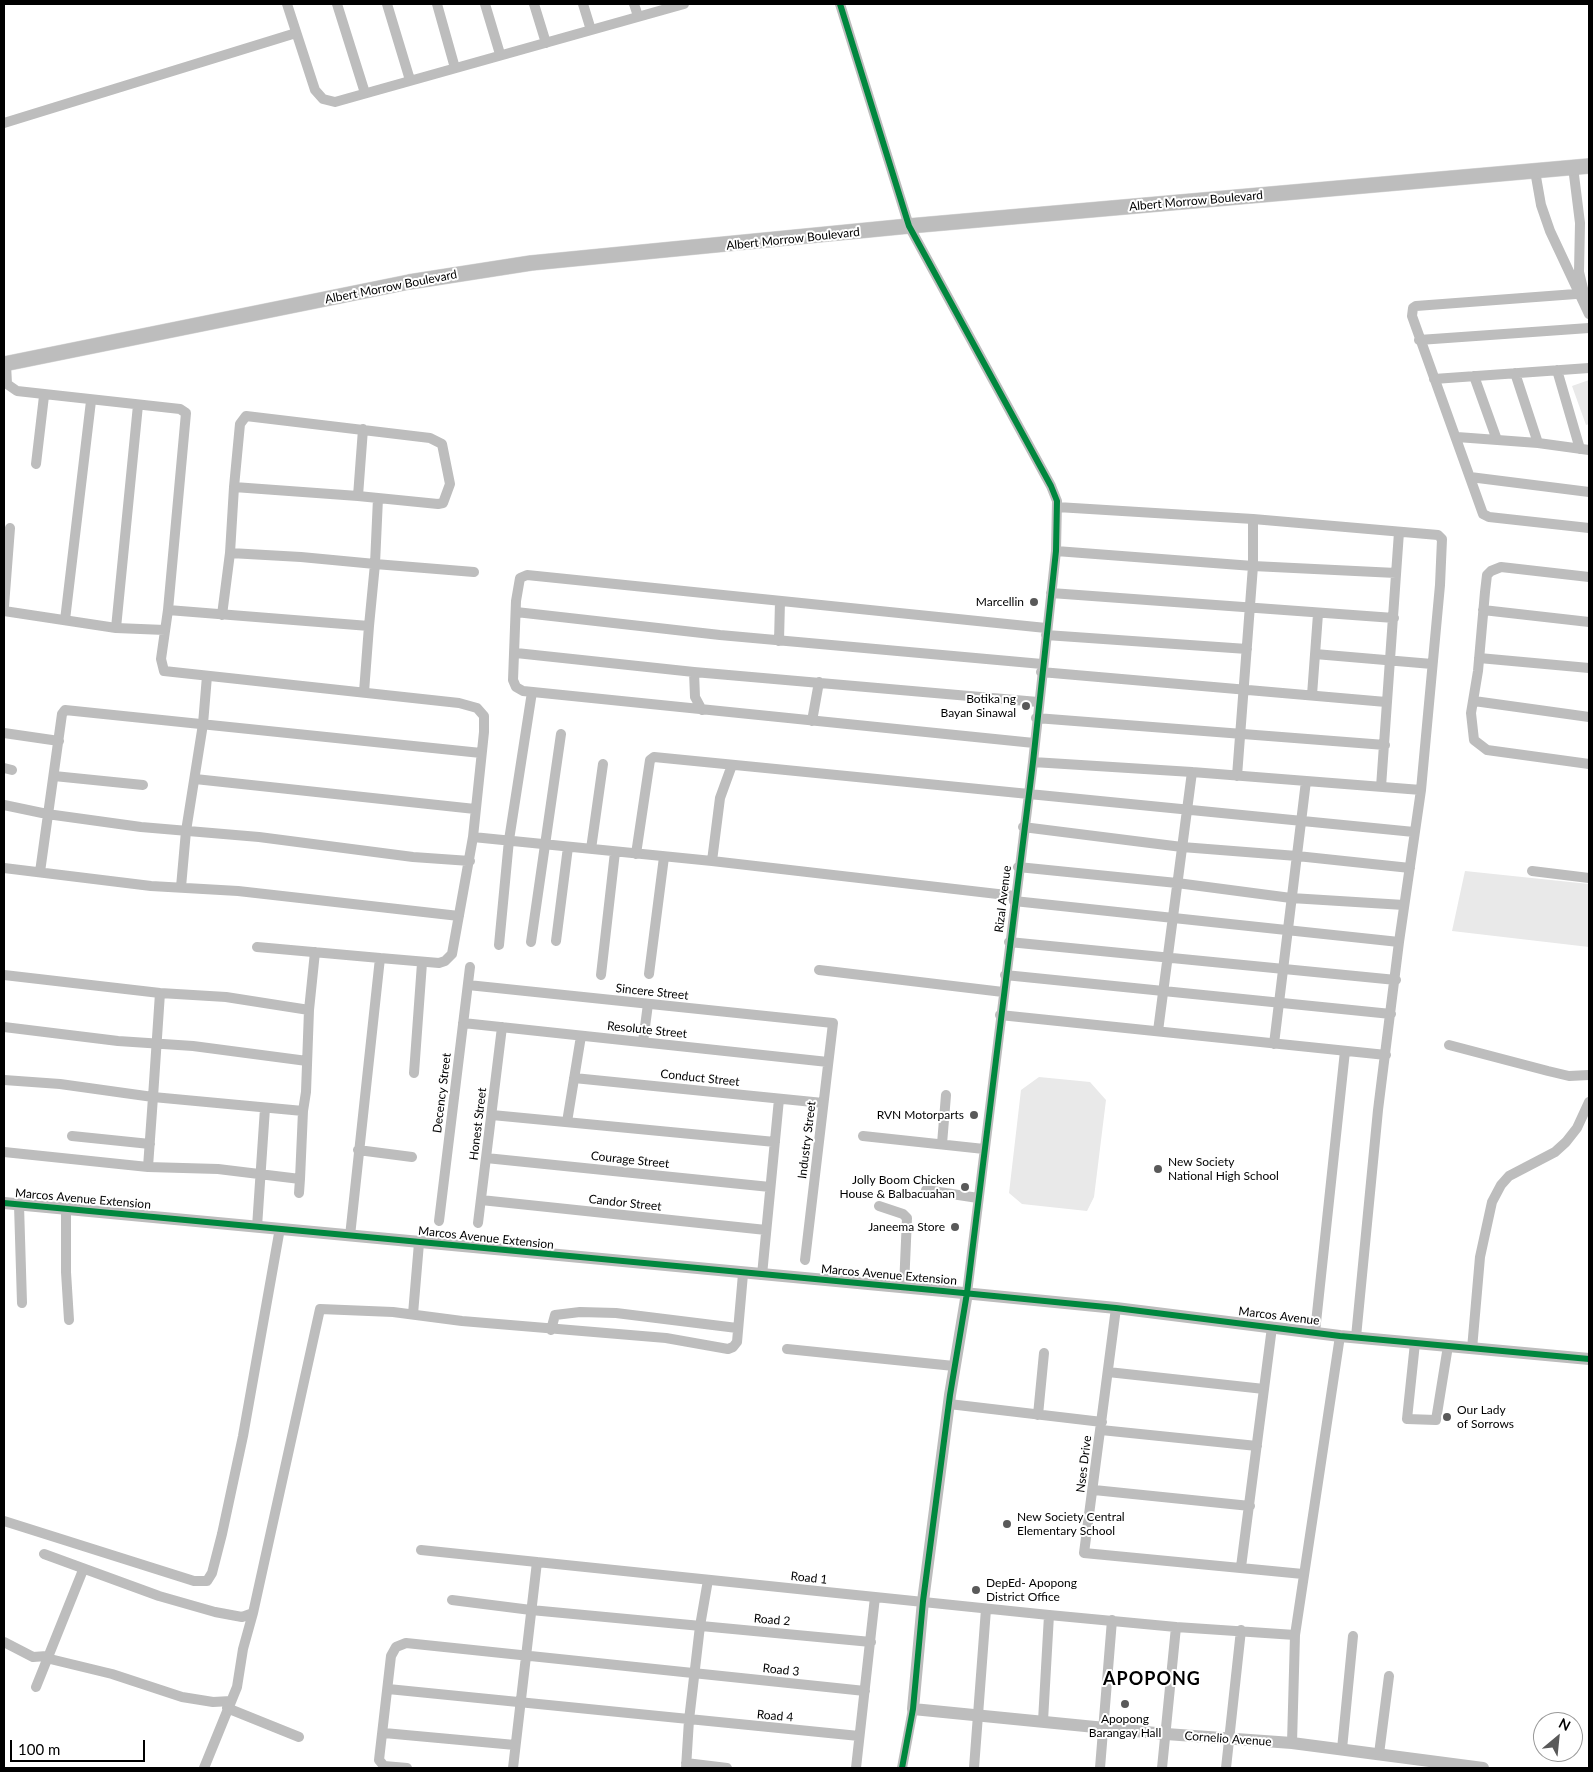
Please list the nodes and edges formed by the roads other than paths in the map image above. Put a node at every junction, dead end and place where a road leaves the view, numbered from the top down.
1 (287, 4) edge
2 (337, 4) edge
3 (387, 4) edge
4 (437, 4) edge
5 (485, 4) edge
6 (534, 4) edge
7 (583, 4) edge
8 (634, 4) edge
9 (683, 4) edge
10 (840, 4) edge
11 (638, 16) junction
12 (590, 30) junction
13 (296, 33) junction
14 (546, 43) junction
15 (500, 54) junction
16 (455, 68) junction
17 (410, 80) junction
18 (365, 93) junction
19 (4, 124) edge
20 (1589, 166) edge
21 (1573, 167) junction
22 (1535, 171) junction
23 (909, 226) junction
24 (1578, 246) junction
25 (1560, 250) junction
26 (1584, 295) edge
27 (1589, 314) edge
28 (1589, 328) edge
29 (1419, 340) junction
30 (5, 364) edge
31 (1589, 368) edge
32 (1557, 370) junction
33 (1516, 373) junction
34 (1474, 376) junction
35 (1434, 379) junction
36 (44, 396) junction
37 (91, 401) junction
38 (138, 405) junction
39 (363, 429) junction
40 (1457, 436) junction
41 (1497, 440) junction
42 (1538, 443) junction
43 (1584, 450) edge
44 (36, 464) dead end
45 (1470, 477) junction
46 (234, 486) junction
47 (1589, 492) edge
48 (358, 496) junction
49 (378, 498) junction
50 (1057, 507) junction
51 (1253, 519) junction
52 (10, 528) dead end
53 (1589, 528) edge
54 (1399, 532) junction
55 (1056, 551) junction
56 (230, 553) junction
57 (375, 564) junction
58 (1253, 566) junction
59 (474, 572) dead end
60 (1396, 574) junction
61 (1589, 577) edge
62 (1051, 593) junction
63 (780, 601) junction
64 (4, 606) edge
65 (1250, 609) junction
66 (168, 610) junction
67 (1483, 610) junction
68 (4, 611) edge
69 (516, 612) junction
70 (1318, 614) junction
71 (222, 615) junction
72 (1394, 618) junction
73 (65, 620) junction
74 (1589, 622) edge
75 (369, 626) junction
76 (116, 628) junction
77 (165, 630) junction
78 (1046, 631) junction
79 (779, 641) junction
80 (1247, 649) junction
81 (516, 653) junction
82 (1315, 654) junction
83 (1479, 658) junction
84 (1389, 660) junction
85 (1432, 664) junction
86 (1042, 668) junction
87 (1589, 668) edge
88 (694, 672) junction
89 (208, 676) junction
90 (819, 682) junction
91 (1244, 689) junction
92 (364, 692) junction
93 (532, 692) junction
94 (1312, 695) junction
95 (1474, 701) junction
96 (1038, 702) junction
97 (1386, 702) junction
98 (702, 710) junction
99 (1589, 717) edge
100 (1036, 718) junction
101 (812, 721) junction
102 (203, 724) junction
103 (4, 733) edge
104 (1240, 733) junction
105 (561, 734) dead end
106 (59, 741) junction
107 (1034, 742) junction
108 (1385, 744) junction
109 (481, 753) junction
110 (1033, 762) junction
111 (603, 764) dead end
112 (1589, 764) edge
113 (732, 766) junction
114 (1192, 772) junction
115 (54, 776) junction
116 (1237, 776) junction
117 (195, 779) junction
118 (1306, 781) junction
119 (143, 785) dead end
120 (1381, 787) junction
121 (1421, 790) junction
122 (1028, 795) junction
123 (4, 805) edge
124 (475, 809) junction
125 (1187, 809) junction
126 (47, 814) junction
127 (1302, 820) junction
128 (1023, 827) junction
129 (186, 831) junction
130 (1414, 832) junction
131 (473, 837) junction
132 (510, 840) junction
133 (546, 844) junction
134 (568, 847) junction
135 (1182, 847) junction
136 (591, 849) junction
137 (615, 852) junction
138 (636, 854) junction
139 (1297, 856) junction
140 (664, 858) junction
141 (470, 861) junction
142 (712, 861) junction
143 (1018, 867) junction
144 (4, 868) edge
145 (1410, 868) junction
146 (1532, 871) dead end
147 (40, 872) junction
148 (1589, 878) edge
149 (1177, 883) junction
150 (181, 887) junction
151 (1015, 898) junction
152 (1291, 898) junction
153 (1404, 905) junction
154 (459, 916) junction
155 (1172, 917) junction
156 (1288, 929) junction
157 (556, 941) dead end
158 (531, 942) dead end
159 (1009, 942) junction
160 (1399, 942) junction
161 (499, 945) dead end
162 (256, 947) dead end
163 (316, 952) junction
164 (380, 958) junction
165 (1167, 958) junction
166 (422, 963) junction
167 (470, 968) dead end
168 (1283, 969) junction
169 (819, 970) dead end
170 (649, 974) dead end
171 (4, 975) edge
172 (601, 975) dead end
173 (1005, 975) junction
174 (1396, 980) junction
175 (468, 985) junction
176 (1162, 991) junction
177 (1003, 992) junction
178 (160, 993) junction
179 (1278, 1003) junction
180 (648, 1004) junction
181 (309, 1010) junction
182 (1391, 1014) junction
183 (1000, 1015) junction
184 (463, 1023) junction
185 (833, 1023) joint
186 (4, 1027) edge
187 (502, 1027) junction
188 (1158, 1031) junction
189 (581, 1036) junction
190 (643, 1042) junction
191 (157, 1044) junction
192 (1274, 1044) junction
193 (1449, 1045) dead end
194 (1345, 1051) junction
195 (1386, 1055) junction
196 (307, 1061) junction
197 (828, 1062) junction
198 (414, 1073) dead end
199 (1589, 1075) edge
200 (574, 1078) junction
201 (4, 1080) edge
202 (946, 1095) dead end
203 (154, 1096) junction
204 (779, 1099) junction
205 (1589, 1102) edge
206 (824, 1103) junction
207 (265, 1108) junction
208 (303, 1111) junction
209 (492, 1116) junction
210 (567, 1122) junction
211 (72, 1136) dead end
212 (863, 1136) dead end
213 (775, 1142) junction
214 (150, 1144) junction
215 (942, 1144) junction
216 (984, 1149) junction
217 (358, 1150) junction
218 (4, 1152) edge
219 (412, 1157) dead end
220 (486, 1158) junction
221 (148, 1167) junction
222 (260, 1174) junction
223 (300, 1178) junction
224 (770, 1187) junction
225 (926, 1190) dead end
226 (300, 1193) dead end
227 (978, 1198) junction
228 (481, 1200) junction
229 (4, 1203) edge
230 (19, 1205) junction
231 (878, 1206) dead end
232 (66, 1209) junction
233 (439, 1221) dead end
234 (478, 1223) dead end
235 (256, 1226) junction
236 (280, 1228) junction
237 (766, 1230) junction
238 (350, 1236) junction
239 (419, 1243) junction
240 (805, 1260) dead end
241 (743, 1274) junction
242 (762, 1275) junction
243 (904, 1287) junction
244 (967, 1293) junction
245 (22, 1303) dead end
246 (1116, 1308) junction
247 (413, 1314) junction
248 (69, 1320) dead end
249 (1272, 1327) junction
250 (737, 1328) junction
251 (551, 1330) junction
252 (1315, 1332) junction
253 (1340, 1336) junction
254 (1356, 1337) junction
255 (1415, 1343) junction
256 (1448, 1346) junction
257 (787, 1349) dead end
258 (1472, 1349) junction
259 (1044, 1353) dead end
260 (1589, 1358) edge
261 (954, 1366) junction
262 (1108, 1372) junction
263 (1264, 1389) junction
264 (949, 1404) junction
265 (1038, 1414) junction
266 (1102, 1426) junction
267 (1257, 1446) junction
268 (1094, 1490) junction
269 (1250, 1506) junction
270 (4, 1520) edge
271 (421, 1550) dead end
272 (44, 1554) dead end
273 (537, 1562) junction
274 (1241, 1567) junction
275 (83, 1570) junction
276 (1303, 1574) junction
277 (708, 1580) junction
278 (876, 1597) junction
279 (452, 1600) dead end
280 (923, 1601) junction
281 (986, 1609) junction
282 (531, 1610) junction
283 (254, 1613) junction
284 (1049, 1615) junction
285 (1112, 1620) junction
286 (700, 1626) junction
287 (1176, 1627) junction
288 (1241, 1630) junction
289 (1295, 1635) junction
290 (1353, 1636) dead end
291 (4, 1642) edge
292 (871, 1642) junction
293 (527, 1655) junction
294 (46, 1657) junction
295 (695, 1673) junction
296 (1389, 1676) dead end
297 (36, 1687) dead end
298 (388, 1689) junction
299 (865, 1690) junction
300 (229, 1704) junction
301 (521, 1704) junction
302 (913, 1709) junction
303 (978, 1716) junction
304 (689, 1720) junction
305 (1043, 1722) junction
306 (1103, 1727) junction
307 (384, 1733) junction
308 (1166, 1734) junction
309 (299, 1736) dead end
310 (859, 1736) junction
311 (1228, 1738) junction
312 (1292, 1743) junction
313 (515, 1745) junction
314 (1342, 1749) junction
315 (1379, 1754) junction
316 (686, 1766) edge
317 (1453, 1766) edge
318 (204, 1768) edge
319 (407, 1768) edge
320 (513, 1768) edge
321 (727, 1768) edge
322 (856, 1768) edge
323 (902, 1768) edge
324 (974, 1768) edge
325 (1100, 1768) edge
326 (1162, 1768) edge
327 (1226, 1768) edge
328 (1483, 1768) edge

1 - 13 street
2 - 18 street
3 - 17 street
4 - 16 street
5 - 15 street
6 - 14 street
7 - 12 street
8 - 11 street
9 - 11 street
10 - 23 street, Rizal Avenue
11 - 12 street
12 - 14 street
13 - 18 street
13 - 19 street
14 - 15 street
15 - 16 street
16 - 17 street
17 - 18 street
20 - 21 main road, Albert Morrow Boulevard
21 - 22 main road, Albert Morrow Boulevard
21 - 24 street
22 - 23 main road, Albert Morrow Boulevard
22 - 25 street
23 - 30 main road, Albert Morrow Boulevard
23 - 50 street, Rizal Avenue
24 - 25 street
24 - 26 street
25 - 26 street
26 - 27 street
26 - 29 street
28 - 29 street
29 - 35 street
30 - 36 street
31 - 32 street
32 - 33 street
32 - 43 street
33 - 34 street
33 - 42 street
34 - 35 street
34 - 41 street
35 - 40 street
36 - 37 street
36 - 44 street
37 - 38 street
37 - 73 street
38 - 66 street
38 - 76 street
39 - 46 street
39 - 48 street
39 - 49 street
40 - 41 street
40 - 45 street
41 - 42 street
42 - 43 street
45 - 47 street
45 - 53 street
46 - 48 street
46 - 56 street
48 - 49 street
49 - 57 street
50 - 51 street
50 - 55 street, Rizal Avenue
51 - 54 street
51 - 58 street
52 - 64 street
54 - 60 street
54 - 85 street
55 - 58 street
55 - 62 street, Rizal Avenue
56 - 57 street
56 - 71 street
57 - 59 street
57 - 75 street
58 - 60 street
58 - 65 street
60 - 72 street
61 - 67 street
62 - 65 street
62 - 78 street, Rizal Avenue
63 - 69 street
63 - 78 street
63 - 79 street
65 - 70 street
65 - 80 street
66 - 71 street
66 - 77 street
67 - 74 street
67 - 83 street
68 - 73 street
69 - 79 street
69 - 81 street
70 - 72 street
70 - 82 street
71 - 75 street
72 - 84 street
73 - 76 street
75 - 92 street
76 - 77 street
77 - 89 street
78 - 80 street
78 - 86 street, Rizal Avenue
79 - 86 street
80 - 91 street
81 - 88 street
81 - 93 street
82 - 84 street
82 - 94 street
83 - 87 street
83 - 95 street
84 - 85 street
84 - 97 street
85 - 121 street
86 - 91 street
86 - 96 street, Rizal Avenue
88 - 90 street
88 - 98 street
89 - 92 street
89 - 102 street
90 - 96 street
90 - 101 street
91 - 94 street
91 - 104 street
92 - 109 street
93 - 98 street
93 - 132 street
94 - 97 street
95 - 99 street
95 - 112 street
96 - 100 street, Rizal Avenue
97 - 108 street
98 - 101 street
100 - 104 street
100 - 107 street, Rizal Avenue
101 - 107 street
102 - 106 street
102 - 109 street
102 - 117 street
103 - 106 street
104 - 108 street
104 - 116 street
105 - 133 street
106 - 115 street
107 - 110 street, Rizal Avenue
108 - 120 street
109 - 124 street
110 - 114 street
110 - 122 street, Rizal Avenue
111 - 136 street
113 - 122 street
113 - 138 street
113 - 142 street
114 - 116 street
114 - 125 street
115 - 119 street
115 - 126 street
116 - 118 street
117 - 124 street
117 - 129 street
118 - 120 street
118 - 127 street
120 - 121 street
121 - 130 street
122 - 125 street
122 - 128 street, Rizal Avenue
123 - 126 street
124 - 131 street
125 - 127 street
125 - 135 street
126 - 129 street
126 - 147 street
127 - 130 street
127 - 139 street
128 - 135 street
128 - 143 street, Rizal Avenue
129 - 141 street
129 - 150 street
130 - 145 street
131 - 132 street
131 - 141 street
132 - 133 street
132 - 161 street
133 - 134 street
133 - 158 street
134 - 136 street
134 - 157 street
135 - 139 street
135 - 149 street
136 - 137 street
137 - 138 street
137 - 172 street
138 - 140 street
139 - 145 street
139 - 152 street
140 - 142 street
140 - 170 street
141 - 154 street
142 - 151 street
143 - 149 street
143 - 151 street, Rizal Avenue
144 - 147 street
145 - 153 street
146 - 148 street
147 - 150 street
149 - 152 street
149 - 155 street
150 - 154 street
151 - 155 street
151 - 159 street, Rizal Avenue
152 - 153 street
152 - 156 street
153 - 160 street
154 - 166 street
155 - 156 street
155 - 165 street
156 - 160 street
156 - 168 street
159 - 165 street
159 - 173 street, Rizal Avenue
160 - 174 street
162 - 163 street
163 - 164 street
163 - 181 street
164 - 166 street
164 - 217 street
165 - 168 street
165 - 176 street
166 - 198 street
167 - 175 street, Decency Street
168 - 174 street
168 - 179 street
169 - 177 street
171 - 178 street
173 - 176 street
173 - 177 street, Rizal Avenue
174 - 182 street
175 - 180 street, Sincere Street
175 - 184 street, Decency Street
176 - 179 street
176 - 188 street
177 - 183 street, Rizal Avenue
178 - 181 street
178 - 191 street
179 - 182 street
179 - 192 street
180 - 185 street, Sincere Street
180 - 190 street
181 - 196 street
182 - 195 street
183 - 188 street
183 - 216 street, Rizal Avenue
184 - 187 street, Resolute Street
184 - 233 street, Decency Street
185 - 197 street, Industry Street
186 - 191 street
187 - 189 street, Resolute Street
187 - 209 street, Honest Street
188 - 192 street
189 - 190 street, Resolute Street
189 - 200 street
190 - 197 street, Resolute Street
191 - 196 street
191 - 203 street
192 - 194 street
193 - 199 street
194 - 195 street
194 - 252 street
195 - 254 street
196 - 208 street
197 - 206 street, Industry Street
200 - 204 street, Conduct Street
200 - 210 street
201 - 203 street
202 - 215 street
203 - 207 street
203 - 214 street
204 - 206 street, Conduct Street
204 - 213 street
205 - 258 street
206 - 240 street, Industry Street
207 - 208 street
207 - 222 street
208 - 223 street
209 - 210 street
209 - 220 street, Honest Street
210 - 213 street
211 - 214 street
212 - 215 street
213 - 224 street
214 - 221 street
215 - 216 street
216 - 227 street, Rizal Avenue
217 - 219 street
217 - 238 street
218 - 221 street
220 - 224 street, Courage Street
220 - 228 street, Honest Street
221 - 222 street
222 - 223 street
222 - 235 street
223 - 226 street
224 - 237 street
225 - 227 street
227 - 244 street, Rizal Avenue
228 - 234 street, Honest Street
228 - 237 street, Candor Street
229 - 230 street, Marcos Avenue Extension
230 - 232 street, Marcos Avenue Extension
230 - 245 street
231 - 243 street
232 - 235 street, Marcos Avenue Extension
232 - 248 street
235 - 236 street, Marcos Avenue Extension
236 - 238 street, Marcos Avenue Extension
236 - 270 street
237 - 242 street
238 - 239 street, Marcos Avenue Extension
239 - 241 street, Marcos Avenue Extension
239 - 247 street
241 - 242 street, Marcos Avenue Extension
241 - 250 street
242 - 243 street, Marcos Avenue Extension
243 - 244 street, Marcos Avenue Extension
244 - 246 street, Marcos Avenue
244 - 261 street
246 - 249 street, Marcos Avenue
246 - 262 street, Nses Drive
247 - 251 street
247 - 283 street
249 - 252 street, Marcos Avenue
249 - 263 street
250 - 251 street
250 - 251 street
252 - 253 street, Marcos Avenue
253 - 254 street, Marcos Avenue
253 - 276 street
254 - 255 street, Marcos Avenue
255 - 256 street, Marcos Avenue
255 - 256 street
256 - 258 street, Marcos Avenue
257 - 261 street
258 - 260 street, Marcos Avenue
259 - 265 street
261 - 264 street
262 - 263 street
262 - 266 street, Nses Drive
263 - 267 street
264 - 265 street
264 - 280 street
265 - 266 street
266 - 267 street
266 - 268 street, Nses Drive
267 - 269 street
268 - 269 street
268 - 274 street, Nses Drive
269 - 274 street
271 - 273 street, Road 1
272 - 275 street
273 - 277 street, Road 1
273 - 282 street
274 - 276 street, Nses Drive
275 - 283 street
275 - 294 street
276 - 289 street
277 - 278 street, Road 1
277 - 286 street
278 - 280 street, Road 1
278 - 292 street
279 - 282 street, Road 2
280 - 281 street, Road 1
280 - 302 street
281 - 284 street, Road 1
281 - 303 street
282 - 286 street, Road 2
282 - 293 street
283 - 300 street
284 - 285 street, Road 1
284 - 305 street
285 - 287 street, Road 1
285 - 306 street
286 - 292 street, Road 2
286 - 295 street
287 - 288 street, Road 1
287 - 308 street
288 - 289 street, Road 1
288 - 311 street
289 - 312 street
290 - 314 street
291 - 294 street
292 - 299 street
293 - 295 street, Road 3
293 - 298 street, Road 3
293 - 301 street
294 - 297 street
294 - 300 street
295 - 299 street, Road 3
295 - 304 street
296 - 315 street
298 - 301 street, Road 4
298 - 307 street
299 - 310 street
300 - 309 street
300 - 318 street
301 - 304 street, Road 4
301 - 313 street
302 - 303 street, Cornelio Avenue
302 - 323 street
303 - 305 street, Cornelio Avenue
303 - 324 street
304 - 310 street, Road 4
304 - 316 street
305 - 306 street, Cornelio Avenue
306 - 308 street, Cornelio Avenue
306 - 325 street
307 - 313 street
307 - 319 street
308 - 311 street, Cornelio Avenue
308 - 326 street
310 - 322 street
311 - 312 street, Cornelio Avenue
311 - 327 street
312 - 314 street, Cornelio Avenue
313 - 320 street
314 - 315 street, Cornelio Avenue
315 - 317 street, Cornelio Avenue
316 - 321 street
317 - 328 street, Cornelio Avenue

